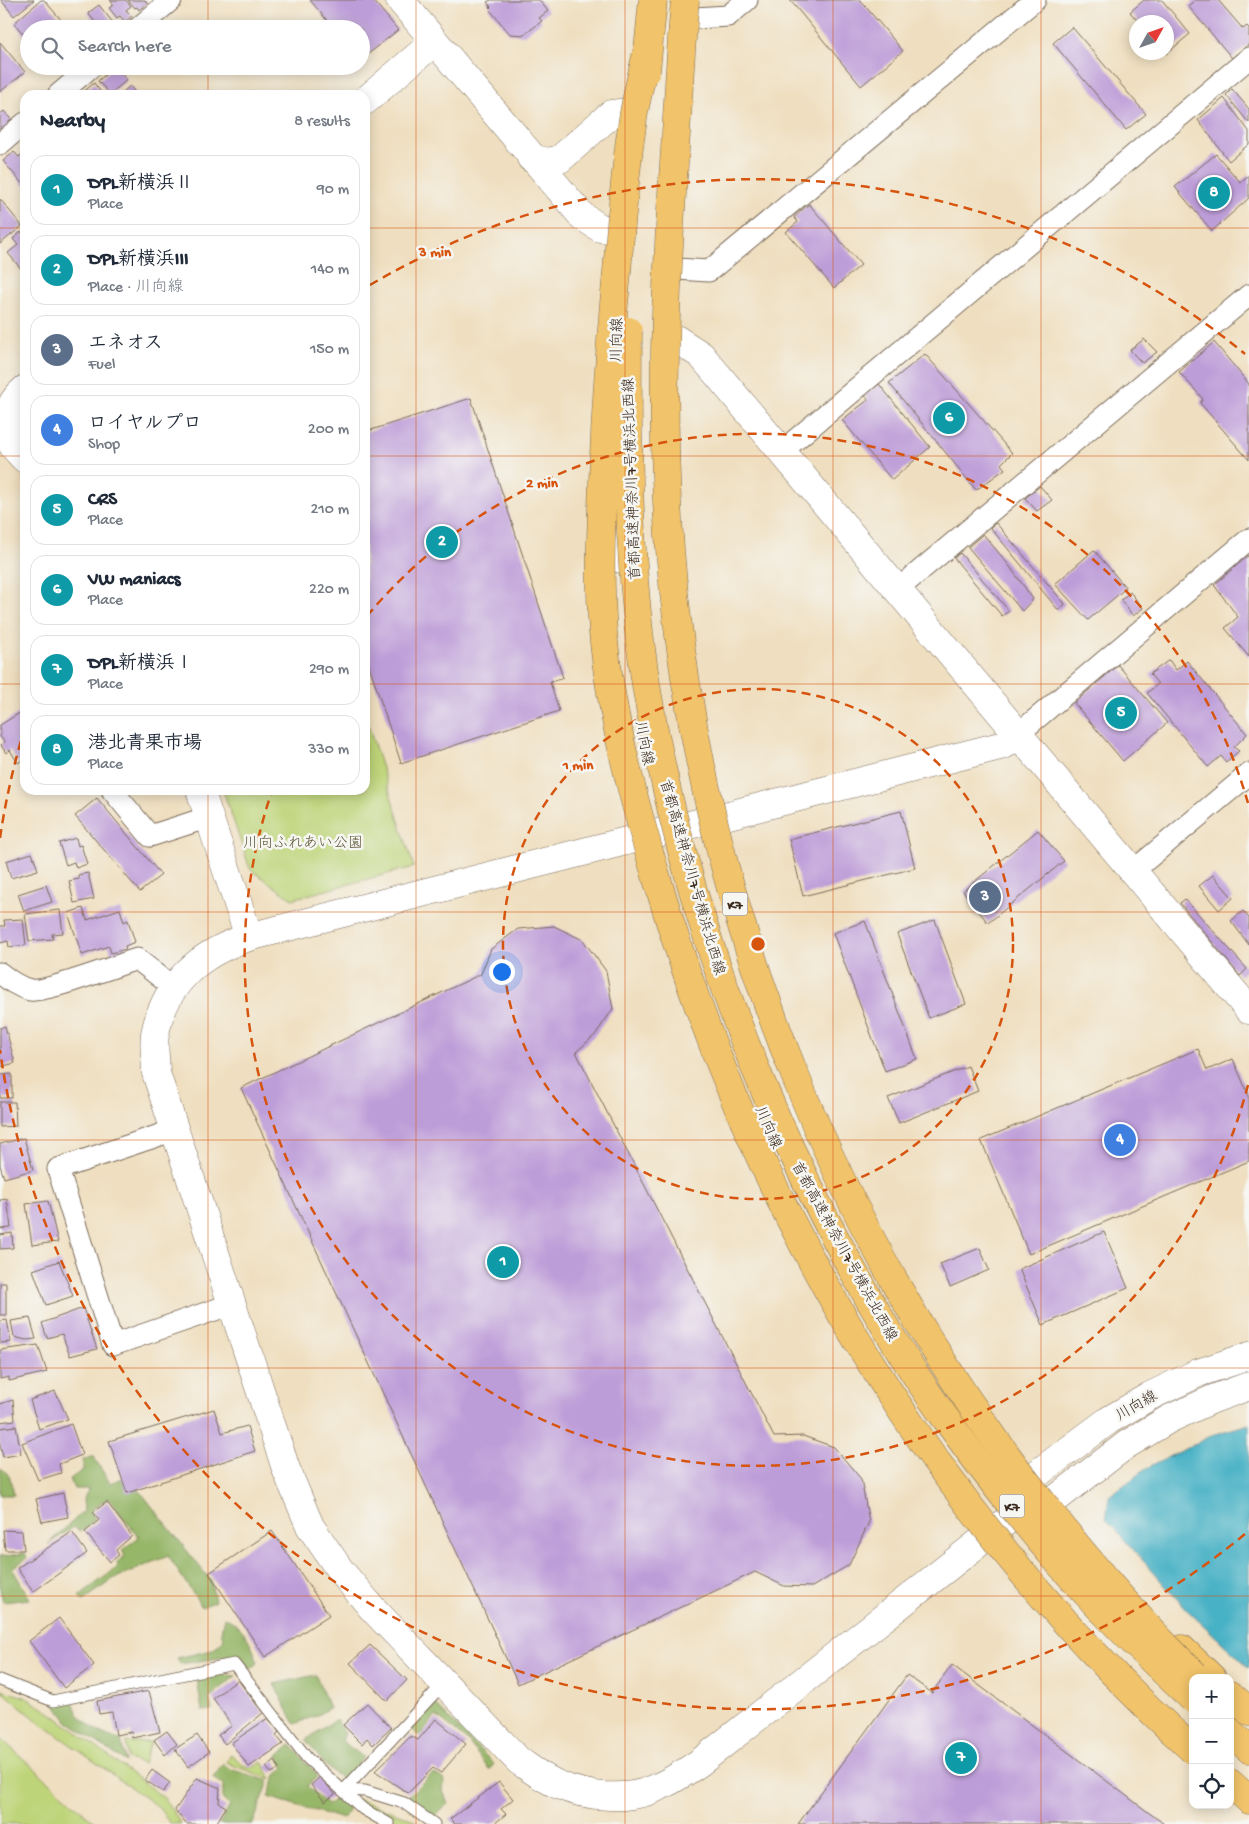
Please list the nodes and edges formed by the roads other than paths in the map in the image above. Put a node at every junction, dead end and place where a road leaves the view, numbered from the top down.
1 (171, 0) edge
2 (400, 0) edge
3 (642, 0) edge
4 (653, 0) edge
5 (747, 0) edge
6 (1034, 0) edge
7 (692, 6) edge
8 (148, 20) edge
9 (434, 42) junction
10 (647, 52) junction
11 (1249, 58) edge
12 (81, 75) edge
13 (64, 90) edge
14 (370, 97) edge
15 (630, 112) junction
16 (20, 127) edge
17 (0, 144) edge
18 (532, 158) junction
19 (620, 231) junction
20 (677, 269) junction
21 (1249, 295) edge
22 (676, 350) junction
23 (20, 393) edge
24 (781, 452) junction
25 (20, 453) edge
26 (1249, 539) edge
27 (897, 590) junction
28 (1018, 734) junction
29 (1249, 774) edge
30 (116, 795) edge
31 (202, 795) edge
32 (724, 816) junction
33 (209, 817) junction
34 (666, 831) junction
35 (1132, 871) junction
36 (249, 937) junction
37 (0, 973) edge
38 (173, 987) junction
39 (1249, 1010) edge
40 (175, 1130) junction
41 (232, 1304) junction
42 (1249, 1356) edge
43 (1249, 1386) edge
44 (1034, 1476) junction
45 (1053, 1501) junction
46 (1009, 1519) junction
47 (1194, 1674) edge
48 (1208, 1674) edge
49 (0, 1680) edge
50 (444, 1683) junction
51 (1189, 1695) edge
52 (1234, 1698) edge
53 (1189, 1709) edge
54 (1234, 1711) edge
55 (1249, 1711) edge
56 (1249, 1724) edge
57 (1234, 1736) edge
58 (1189, 1746) edge
59 (1234, 1749) edge
60 (1249, 1749) edge
61 (1249, 1762) edge
62 (1234, 1787) edge
63 (344, 1790) junction
64 (1249, 1800) edge
65 (389, 1824) edge
66 (434, 1824) edge

1 - 8 street
2 - 9 street
3 - 15 street, 川向線
4 - 10 highway, 首都高速神奈川7号横浜北西線 / K7, bridge
5 - 7 street
6 - 20 street
7 - 20 street
7 - 47 highway, 首都高速神奈川7号横浜北西線 / K7, bridge
9 - 14 street
9 - 18 street
10 - 51 highway, 首都高速神奈川7号横浜北西線 / K7, bridge
10 - 58 highway, bridge
11 - 24 street
12 - 13 street
15 - 18 street
15 - 19 street, 川向線
16 - 17 street
18 - 19 street
19 - 34 street, 川向線
20 - 22 street
21 - 27 street
22 - 24 street
22 - 32 street
23 - 25 street
24 - 27 street
26 - 28 street
27 - 28 street
28 - 32 street
28 - 35 street
29 - 35 street
30 - 33 street
31 - 33 street
32 - 34 street
32 - 44 street
33 - 36 street
34 - 36 street
34 - 46 street, 川向線
35 - 39 street
36 - 38 street
37 - 38 street
38 - 40 street
40 - 41 street
40 - 41 street
41 - 50 street
42 - 44 street, 川向線
43 - 45 street, 川向線
44 - 45 street
44 - 46 street, 川向線
45 - 46 street, 川向線
45 - 48 highway
46 - 50 street
46 - 53 highway
49 - 63 lane
50 - 63 lane
52 - 55 highway
54 - 56 highway
57 - 60 highway
59 - 61 highway
62 - 64 highway
63 - 65 lane
63 - 66 lane

